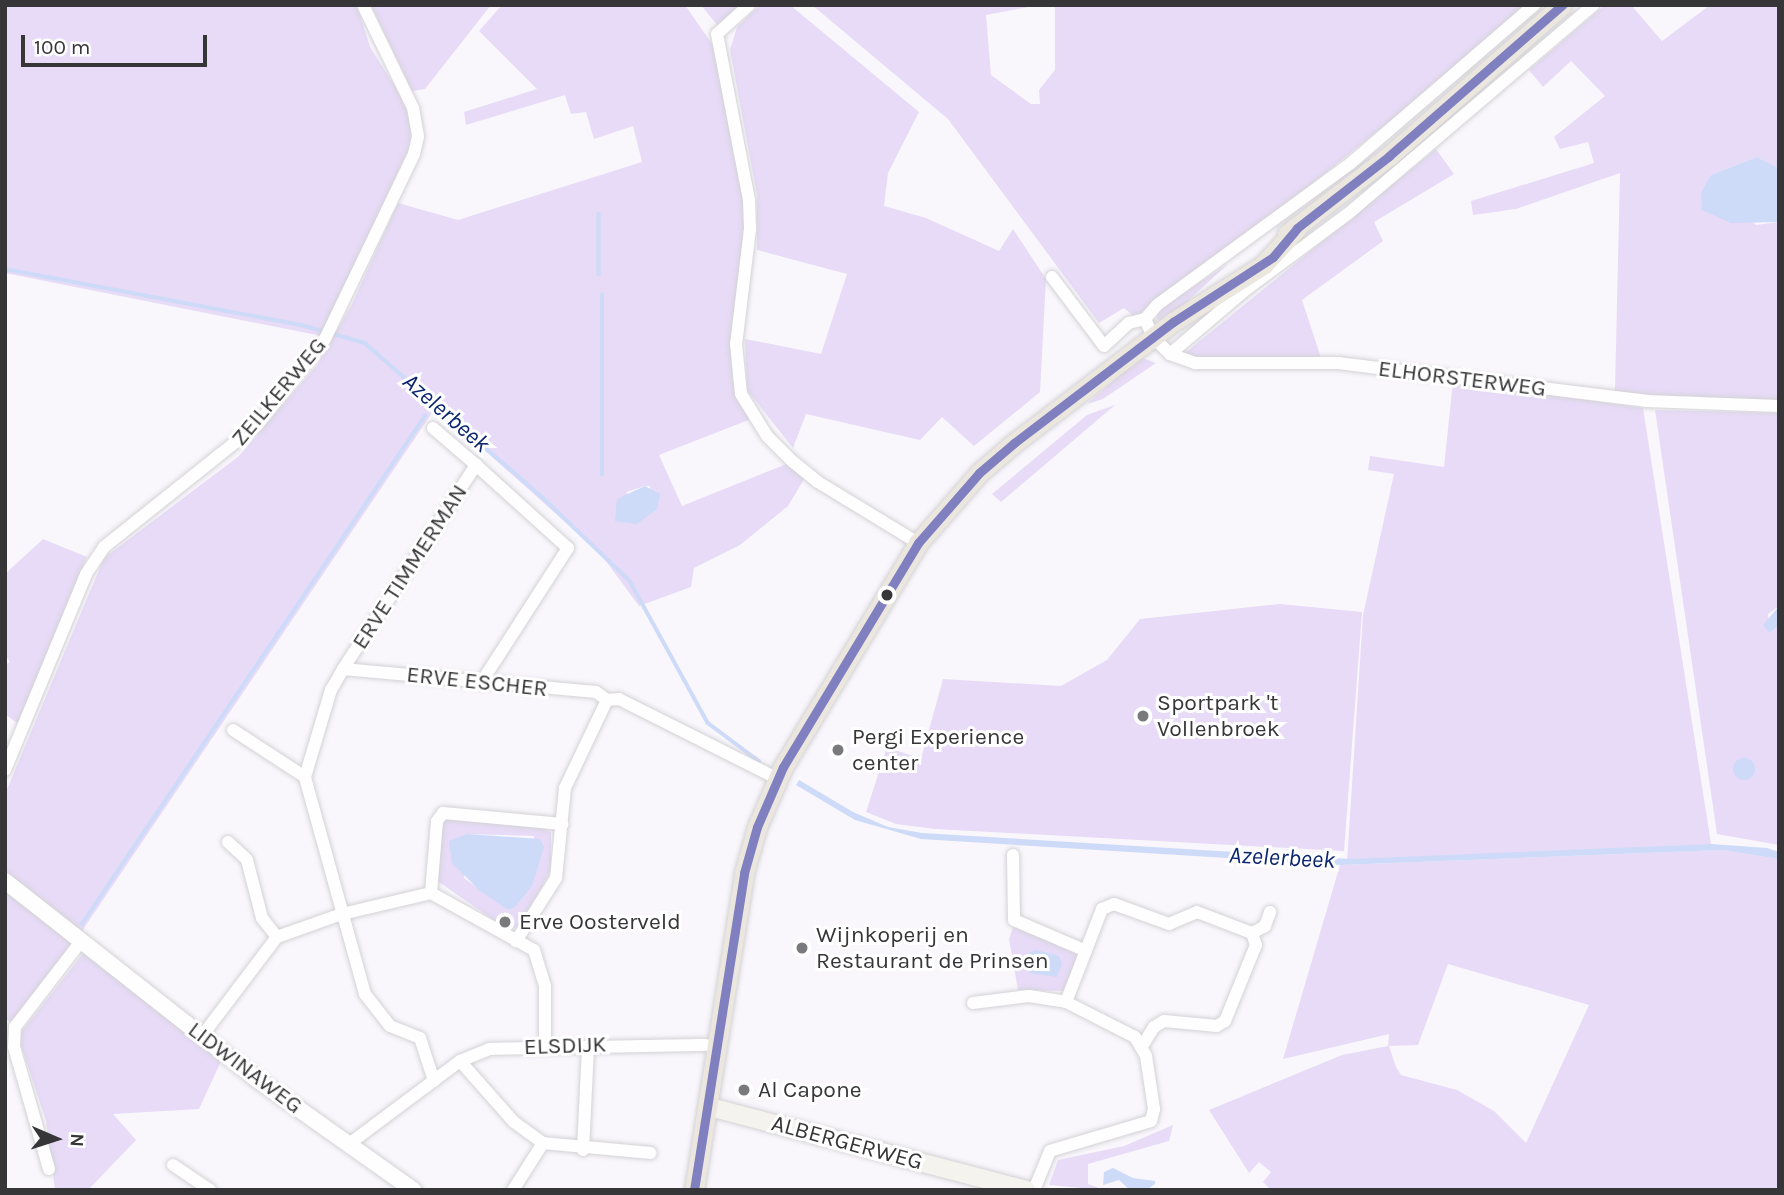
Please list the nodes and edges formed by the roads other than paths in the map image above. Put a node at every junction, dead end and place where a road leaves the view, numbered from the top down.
1 (363, 5) edge
2 (749, 5) edge
3 (1534, 5) edge
4 (1562, 5) edge
5 (1593, 5) edge
6 (1052, 277) dead end
7 (1145, 319) junction
8 (1153, 337) junction
9 (1170, 354) junction
10 (1779, 406) edge
11 (433, 428) dead end
12 (476, 465) junction
13 (918, 543) junction
14 (343, 668) junction
15 (481, 683) junction
16 (607, 700) junction
17 (233, 730) dead end
18 (5, 770) edge
19 (305, 777) junction
20 (778, 779) junction
21 (562, 824) junction
22 (228, 842) dead end
23 (1013, 855) dead end
24 (5, 881) edge
25 (431, 893) junction
26 (1270, 912) dead end
27 (342, 914) junction
28 (1252, 933) junction
29 (277, 937) junction
30 (82, 940) junction
31 (516, 941) junction
32 (1086, 951) junction
33 (1066, 1002) junction
34 (972, 1003) dead end
35 (202, 1035) junction
36 (706, 1045) dead end
37 (545, 1046) junction
38 (588, 1046) junction
39 (1142, 1046) junction
40 (460, 1061) junction
41 (434, 1081) junction
42 (710, 1107) junction
43 (543, 1143) junction
44 (349, 1144) junction
45 (583, 1150) junction
46 (651, 1153) dead end
47 (173, 1164) dead end
48 (49, 1169) dead end
49 (1024, 1189) edge
50 (210, 1190) edge
51 (413, 1190) edge
52 (513, 1190) edge
53 (694, 1190) edge

1 - 18 street, ZEILKERWEG
2 - 13 street
3 - 7 street
4 - 8 main road
5 - 9 street
6 - 7 street
7 - 8 street
8 - 9 street, ELHORSTERWEG
8 - 13 main road
9 - 10 street, ELHORSTERWEG
11 - 12 street, ERVE TIMMERMAN
12 - 14 street, ERVE TIMMERMAN
12 - 15 street, ERVE TIMMERMAN
13 - 20 main road
14 - 15 street, ERVE ESCHER
14 - 19 street
15 - 16 street, ERVE ESCHER
16 - 20 street, ERVE ESCHER
16 - 21 street
17 - 19 street
19 - 27 street
20 - 42 main road
21 - 25 street
21 - 31 street
22 - 29 street
23 - 32 street
24 - 30 street, LIDWINAWEG
25 - 27 street
25 - 31 street
26 - 28 street
27 - 29 street
27 - 41 street
28 - 32 street
28 - 39 street
29 - 35 street
30 - 35 street, LIDWINAWEG
30 - 48 street
31 - 37 street
32 - 33 street
33 - 34 street
33 - 39 street
35 - 44 street, LIDWINAWEG
36 - 38 street, ELSDIJK
37 - 38 street, ELSDIJK
37 - 40 street, ELSDIJK
38 - 45 street
39 - 49 street
40 - 41 street, ELSDIJK
40 - 43 street
41 - 44 street, ELSDIJK
42 - 49 main road, ALBERGERWEG
42 - 53 main road
43 - 45 street
43 - 52 street
44 - 51 street, LIDWINAWEG
45 - 46 street
47 - 50 street

